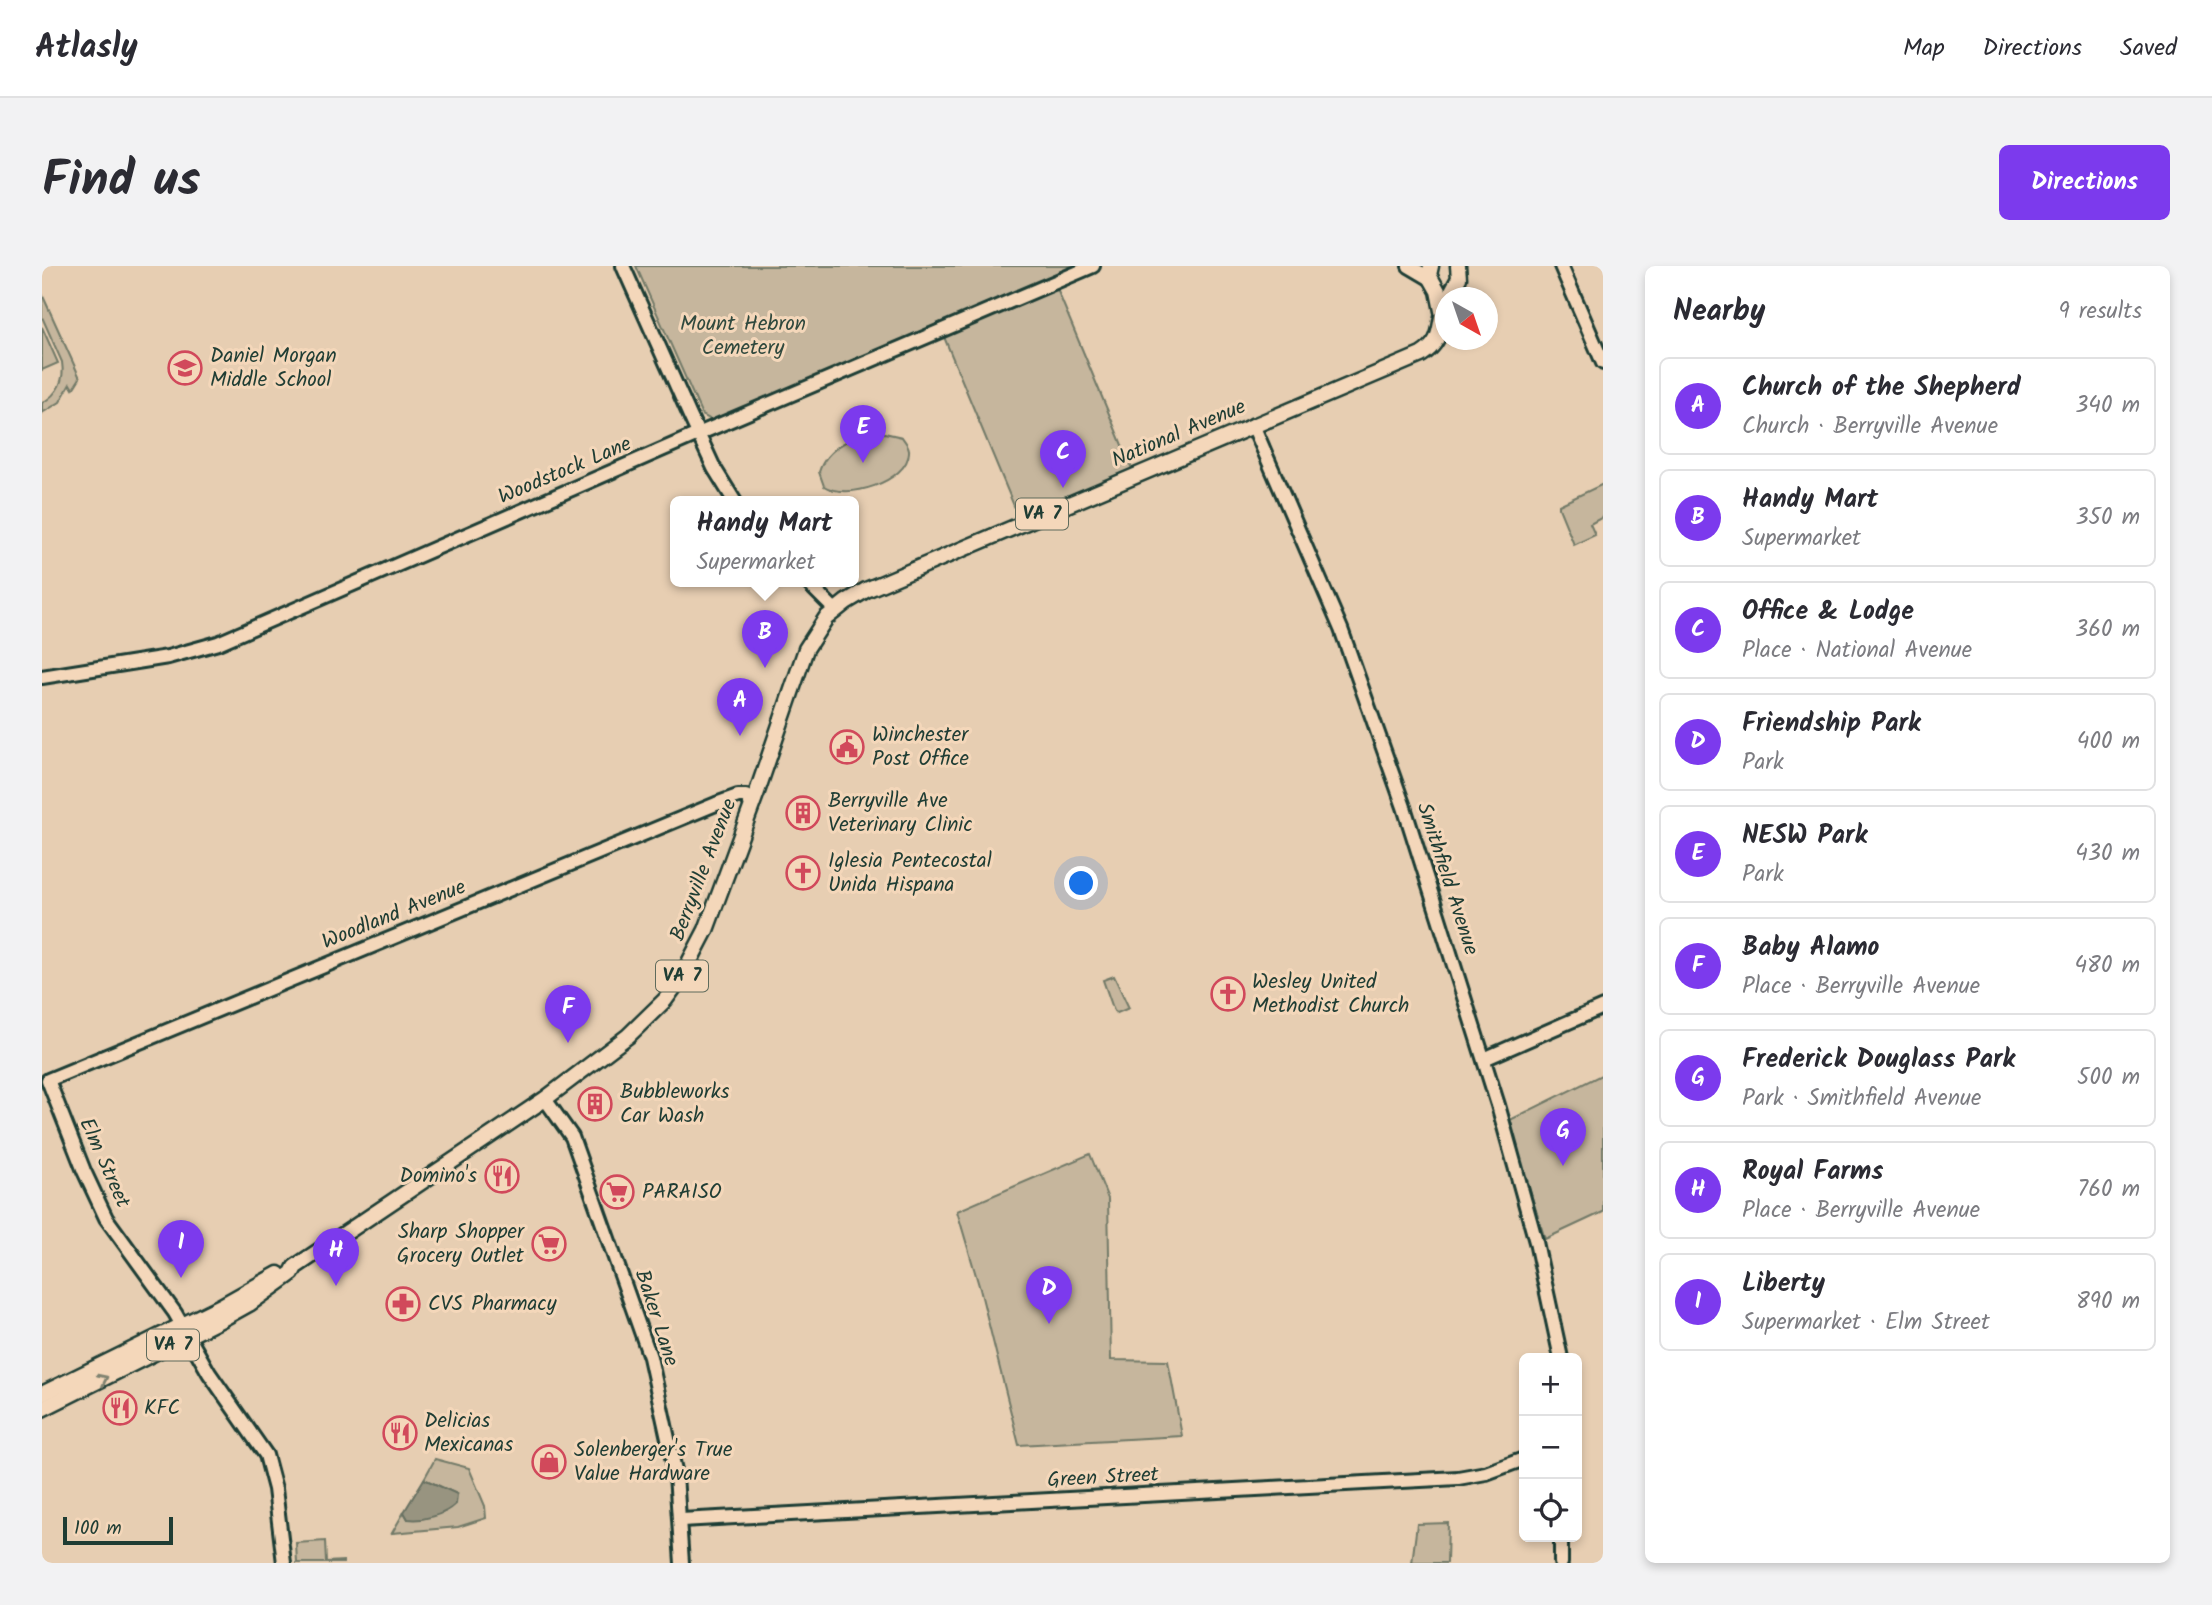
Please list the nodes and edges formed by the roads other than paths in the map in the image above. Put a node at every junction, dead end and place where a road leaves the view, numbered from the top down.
1 (623, 266) edge
2 (1093, 266) edge
3 (1409, 266) edge
4 (1458, 266) edge
5 (1561, 266) edge
6 (1432, 277) edge
7 (1454, 287) edge
8 (1435, 343) edge
9 (1603, 363) edge
10 (1253, 425) junction
11 (698, 434) junction
12 (731, 496) edge
13 (812, 587) edge
14 (835, 610) junction
15 (812, 637) joint
16 (42, 677) edge
17 (752, 806) junction
18 (1603, 1007) edge
19 (1484, 1059) junction
20 (48, 1080) joint
21 (545, 1099) junction
22 (185, 1331) junction
23 (1560, 1353) edge
24 (42, 1394) edge
25 (42, 1409) edge
26 (1519, 1461) edge
27 (681, 1520) junction
28 (1561, 1542) edge
29 (284, 1563) edge
30 (682, 1563) edge
31 (1560, 1563) edge

1 - 11 street
2 - 11 street, Woodstock Lane
3 - 6 street
4 - 7 main road, VA 7
5 - 9 street
8 - 10 main road, National Avenue / VA 7
10 - 14 main road, National Avenue / VA 7
10 - 19 street, Smithfield Avenue
11 - 12 street
11 - 16 street, Woodstock Lane
13 - 14 street
14 - 15 main road, National Avenue / VA 7
15 - 17 main road, Berryville Avenue / VA 7
17 - 20 street, Woodland Avenue
17 - 21 main road, Berryville Avenue / VA 7
18 - 19 street
19 - 23 street, Smithfield Avenue
20 - 22 street, Elm Street
21 - 22 main road, Berryville Avenue / VA 7
21 - 27 street, Baker Lane
22 - 24 main road, Berryville Avenue / VA 7
25 -> 22 main road, Berryville Avenue / VA 7
22 - 29 street, Elm Street
26 - 27 street, Green Street
27 - 30 street, Baker Lane
28 - 31 street

